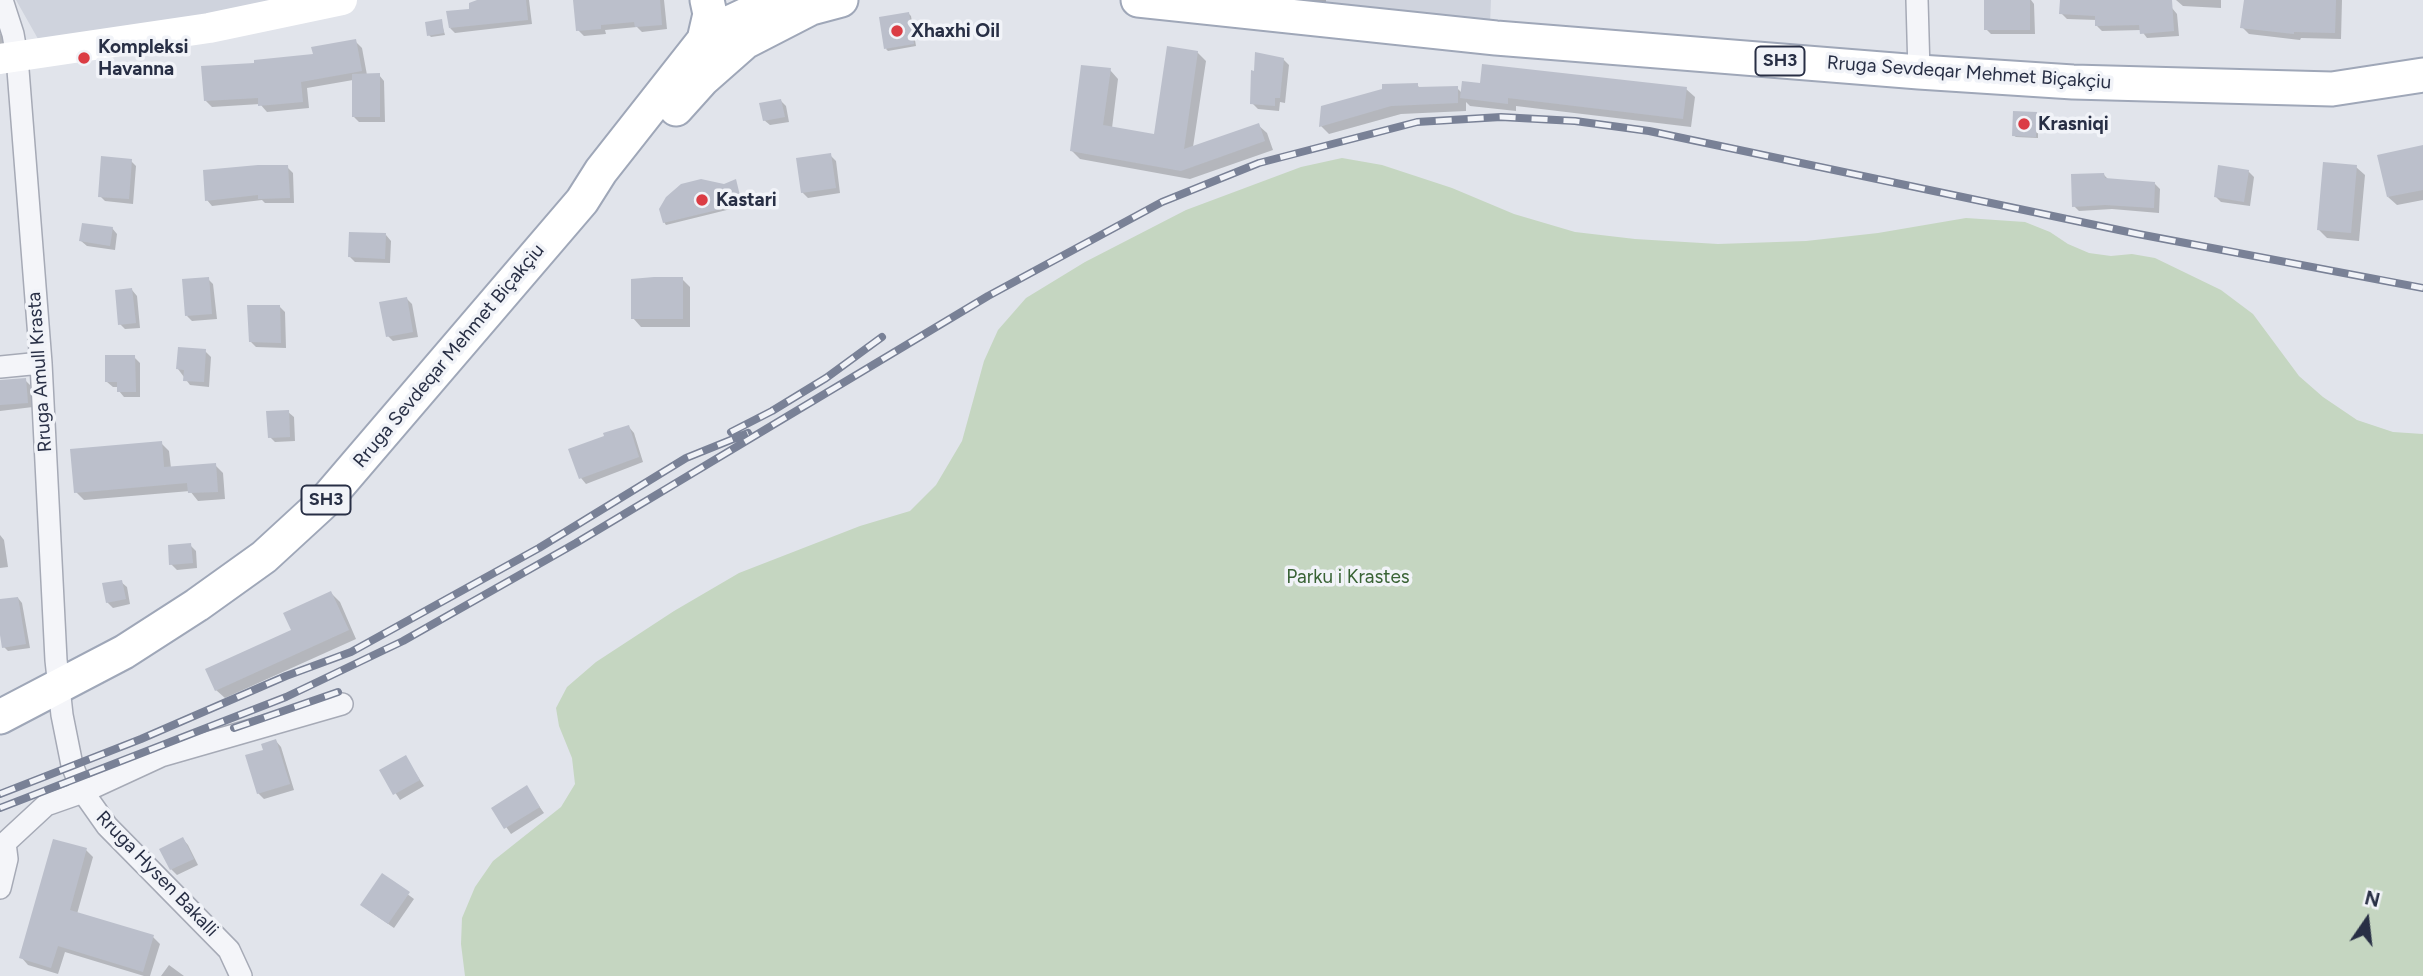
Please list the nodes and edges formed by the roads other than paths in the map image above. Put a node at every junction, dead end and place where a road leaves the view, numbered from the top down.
1 (2, 0) edge
2 (342, 0) edge
3 (708, 0) edge
4 (841, 0) edge
5 (1138, 0) edge
6 (1917, 0) edge
7 (309, 4) edge
8 (747, 15) edge
9 (692, 55) junction
10 (8, 58) edge
11 (1919, 72) junction
12 (2423, 75) edge
13 (582, 201) junction
14 (41, 363) junction
15 (0, 367) edge
16 (58, 687) junction
17 (342, 704) dead end
18 (0, 716) edge
19 (83, 792) junction
20 (2, 844) edge
21 (0, 888) edge
22 (241, 976) edge

1 - 10 street, Rruga Amull Krasta
2 - 7 main road
3 - 9 main road
4 - 8 main road, SH3
5 - 11 main road, Rruga Sevdeqar Mehmet Biçakçiu / SH3
6 - 11 street
7 - 10 main road
8 - 9 main road, SH3
8 - 13 main road, SH3
9 - 13 main road, SH3
10 - 14 street, Rruga Amull Krasta
11 - 12 main road, Rruga Sevdeqar Mehmet Biçakçiu / SH3
13 - 16 main road, Rruga Sevdeqar Mehmet Biçakçiu / SH3
14 - 15 street
14 - 16 street, Rruga Amull Krasta
16 - 18 main road, Rruga Sevdeqar Mehmet Biçakçiu / SH3
16 - 19 street, Rruga Hysen Bakalli
17 - 19 street
19 - 20 street
19 - 22 street, Rruga Hysen Bakalli
20 - 21 street

